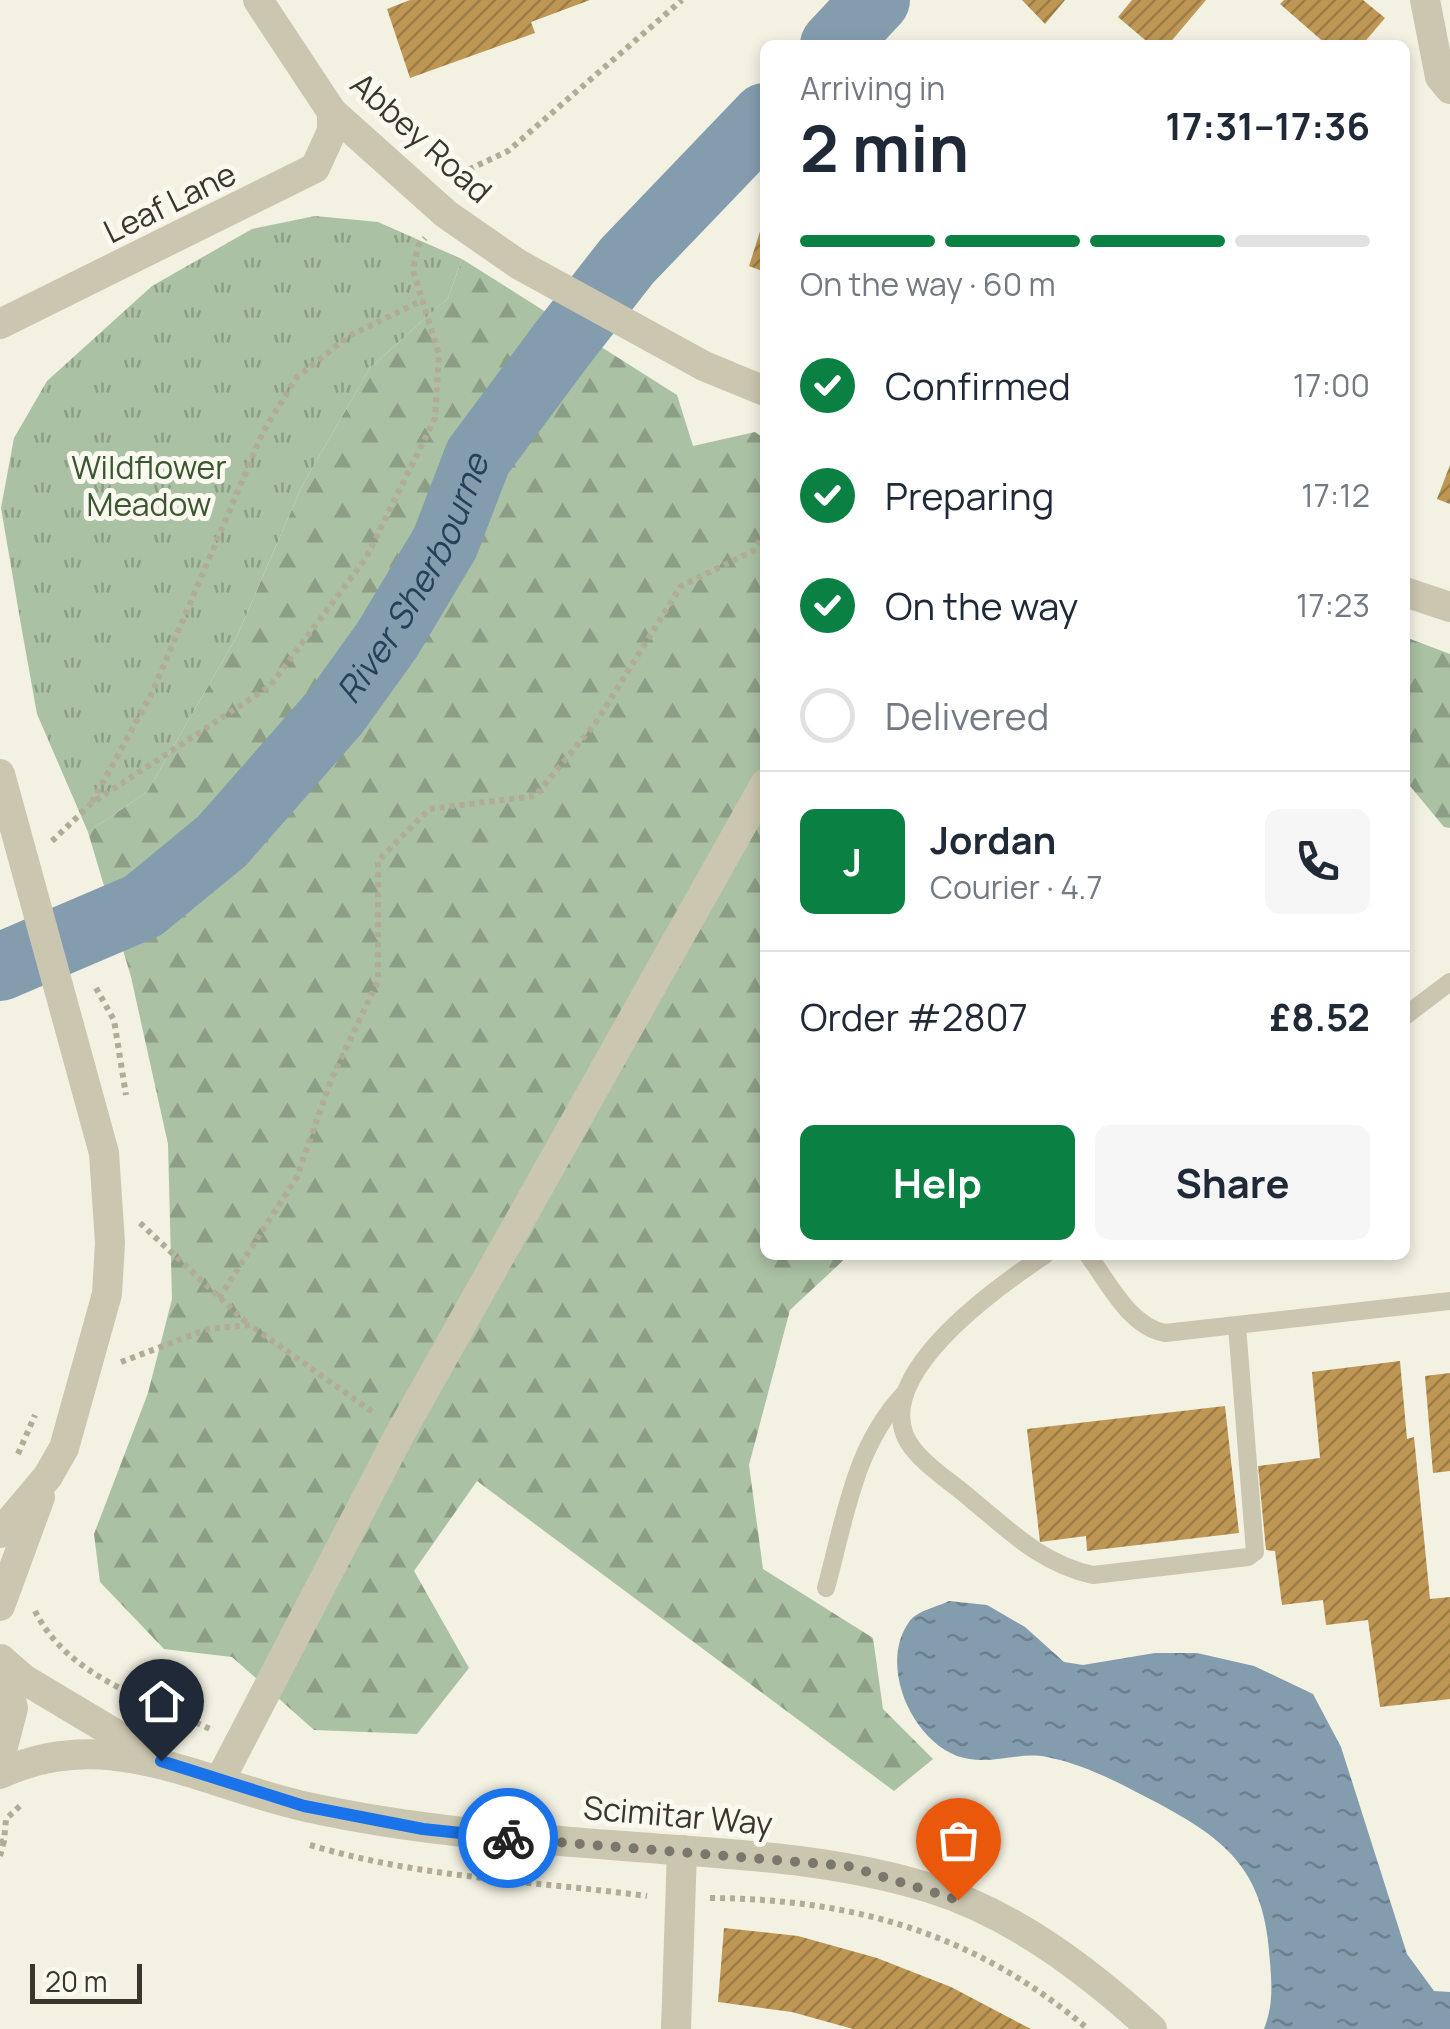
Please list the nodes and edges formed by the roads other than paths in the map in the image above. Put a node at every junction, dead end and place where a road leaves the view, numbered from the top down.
1 (258, 0) edge
2 (1424, 0) edge
3 (1450, 89) edge
4 (332, 112) junction
5 (0, 324) edge
6 (753, 387) edge
7 (1410, 594) edge
8 (1450, 606) edge
9 (0, 774) edge
10 (760, 793) edge
11 (1450, 982) edge
12 (1410, 1012) edge
13 (1037, 1260) edge
14 (1092, 1260) edge
15 (1450, 1301) edge
16 (1237, 1326) junction
17 (905, 1393) junction
18 (48, 1476) junction
19 (0, 1533) edge
20 (826, 1588) dead end
21 (0, 1606) edge
22 (1, 1659) edge
23 (0, 1758) edge
24 (161, 1761) junction
25 (0, 1774) edge
26 (220, 1780) junction
27 (682, 1850) junction
28 (676, 2029) edge
29 (1152, 2029) edge

1 - 4 street, Abbey Road
2 - 3 street
4 - 5 street, Leaf Lane
4 - 6 street, Abbey Road
7 - 8 street
9 - 18 street
10 - 26 street
11 - 12 lane
13 - 17 lane
14 - 16 lane
15 - 16 lane
16 - 17 lane
17 - 20 lane
18 - 19 street
18 - 21 street
22 - 23 street
22 - 24 street
24 - 25 street
24 - 26 street, Scimitar Way
26 - 27 street, Scimitar Way
27 - 28 street
27 - 29 street, Scimitar Way

